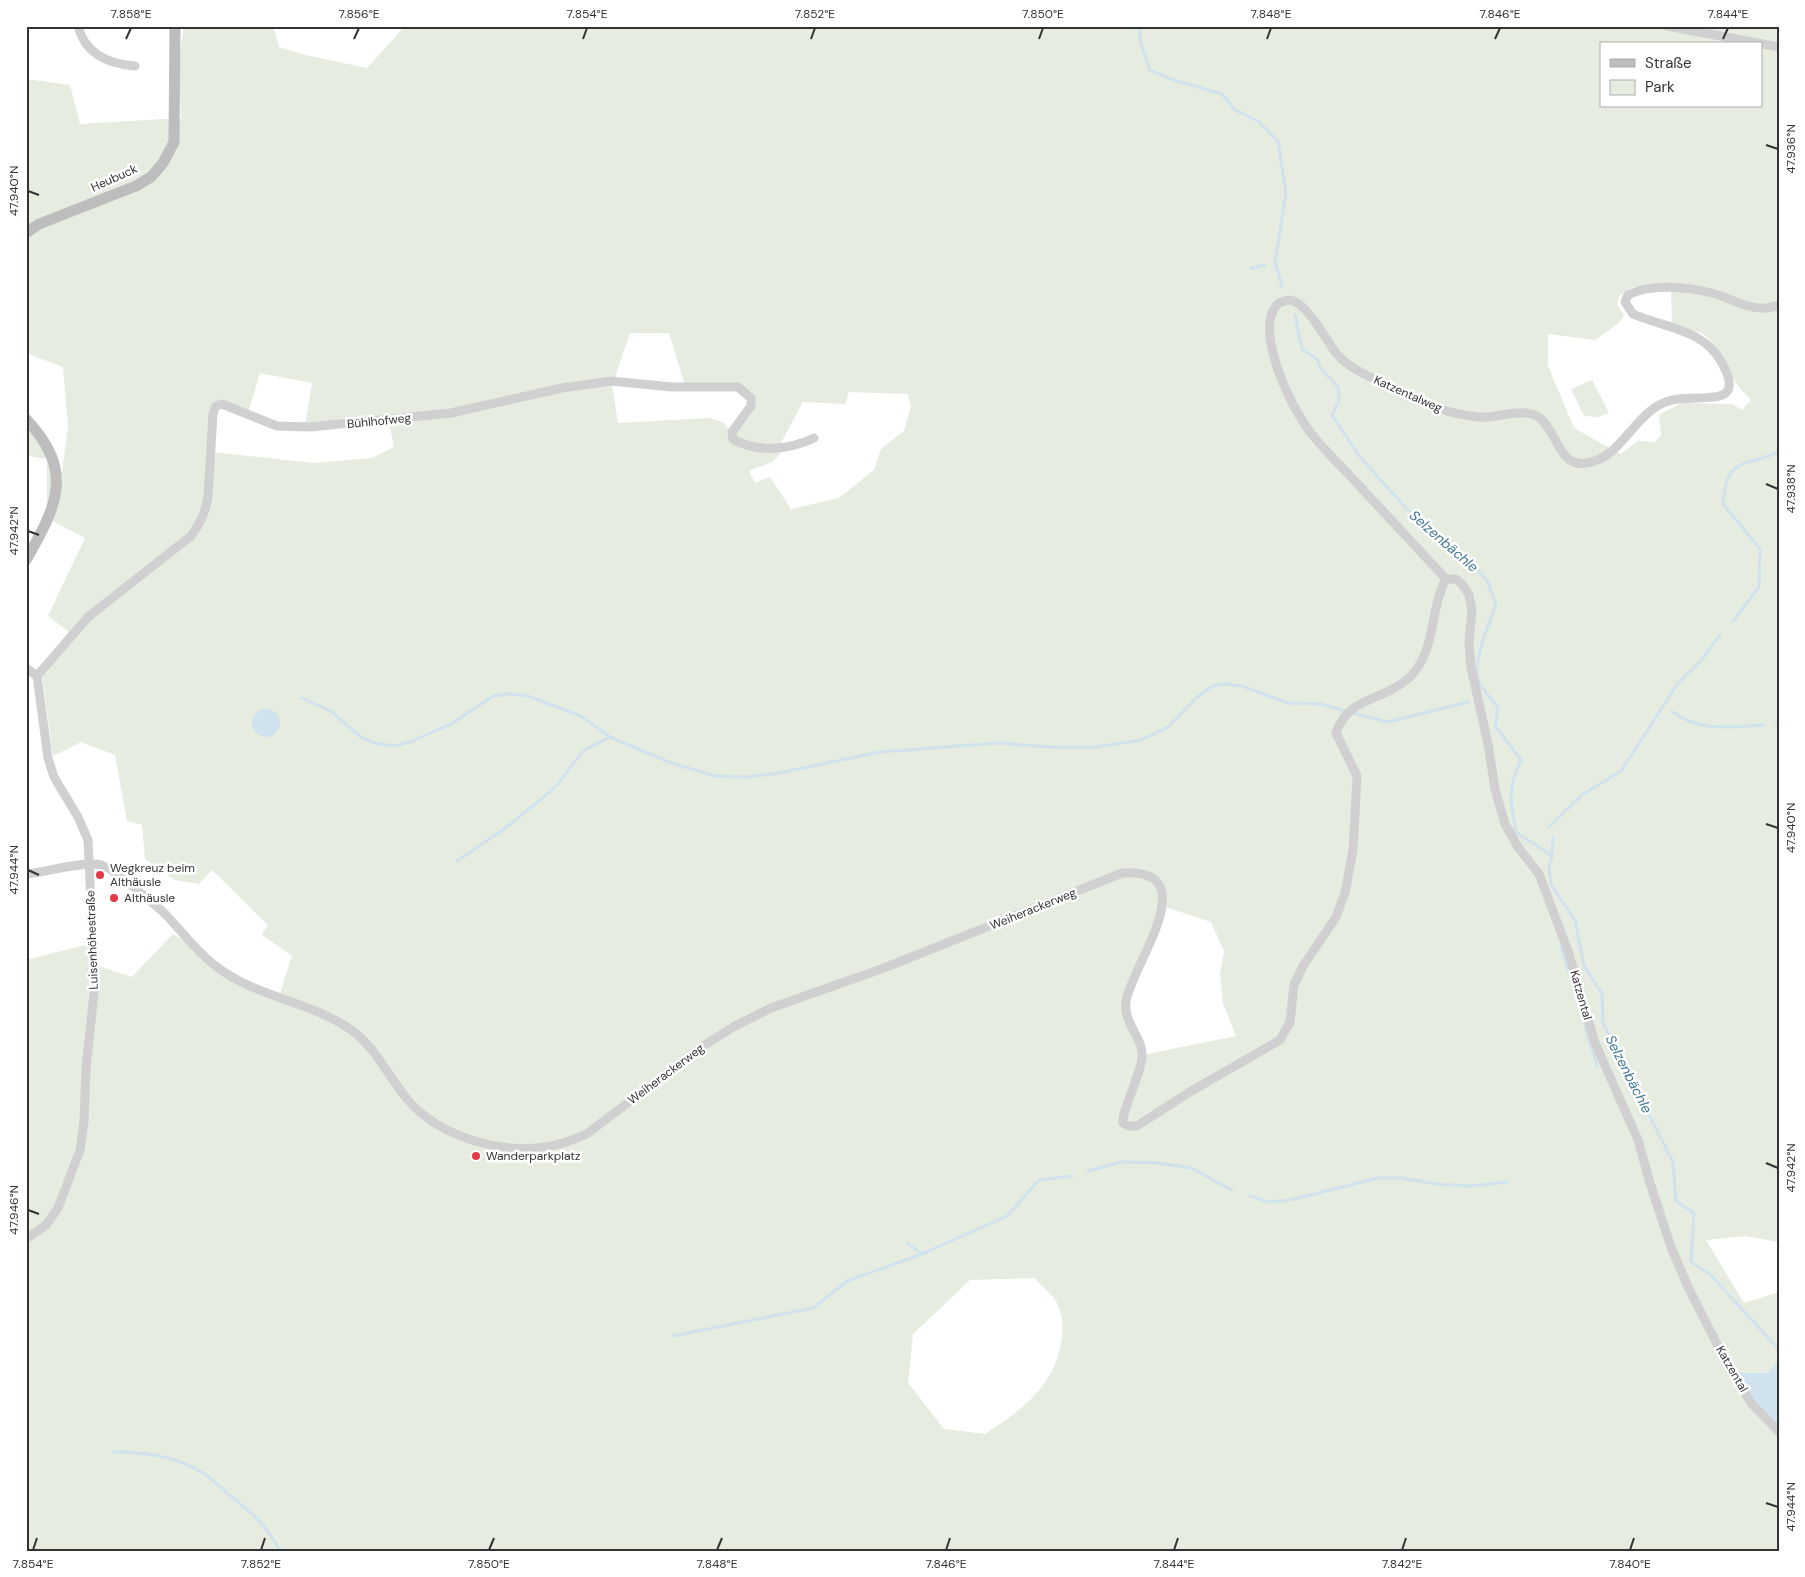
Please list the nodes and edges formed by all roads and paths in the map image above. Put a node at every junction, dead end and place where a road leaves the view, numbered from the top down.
1 (78, 26) edge
2 (175, 26) edge
3 (1667, 26) edge
4 (1757, 42) edge
5 (1762, 43) edge
6 (1779, 46) edge
7 (135, 66) dead end
8 (26, 233) edge
9 (1779, 305) edge
10 (26, 419) edge
11 (814, 438) dead end
12 (26, 560) edge
13 (1446, 579) junction
14 (26, 668) edge
15 (37, 676) junction
16 (89, 864) junction
17 (26, 874) edge
18 (26, 1238) edge
19 (1779, 1432) edge

1 - 7 street
2 - 8 street, Heubuck
3 - 4 street
5 - 6 street
9 - 13 street, Katzentalweg
10 - 12 street
11 - 15 street, Bühlhofweg
13 - 16 street, Weiherackerweg
13 - 19 street, Katzental
14 - 15 street
15 - 16 street, Luisenhöhestraße
16 - 17 street
16 - 18 street, Luisenhöhestraße

